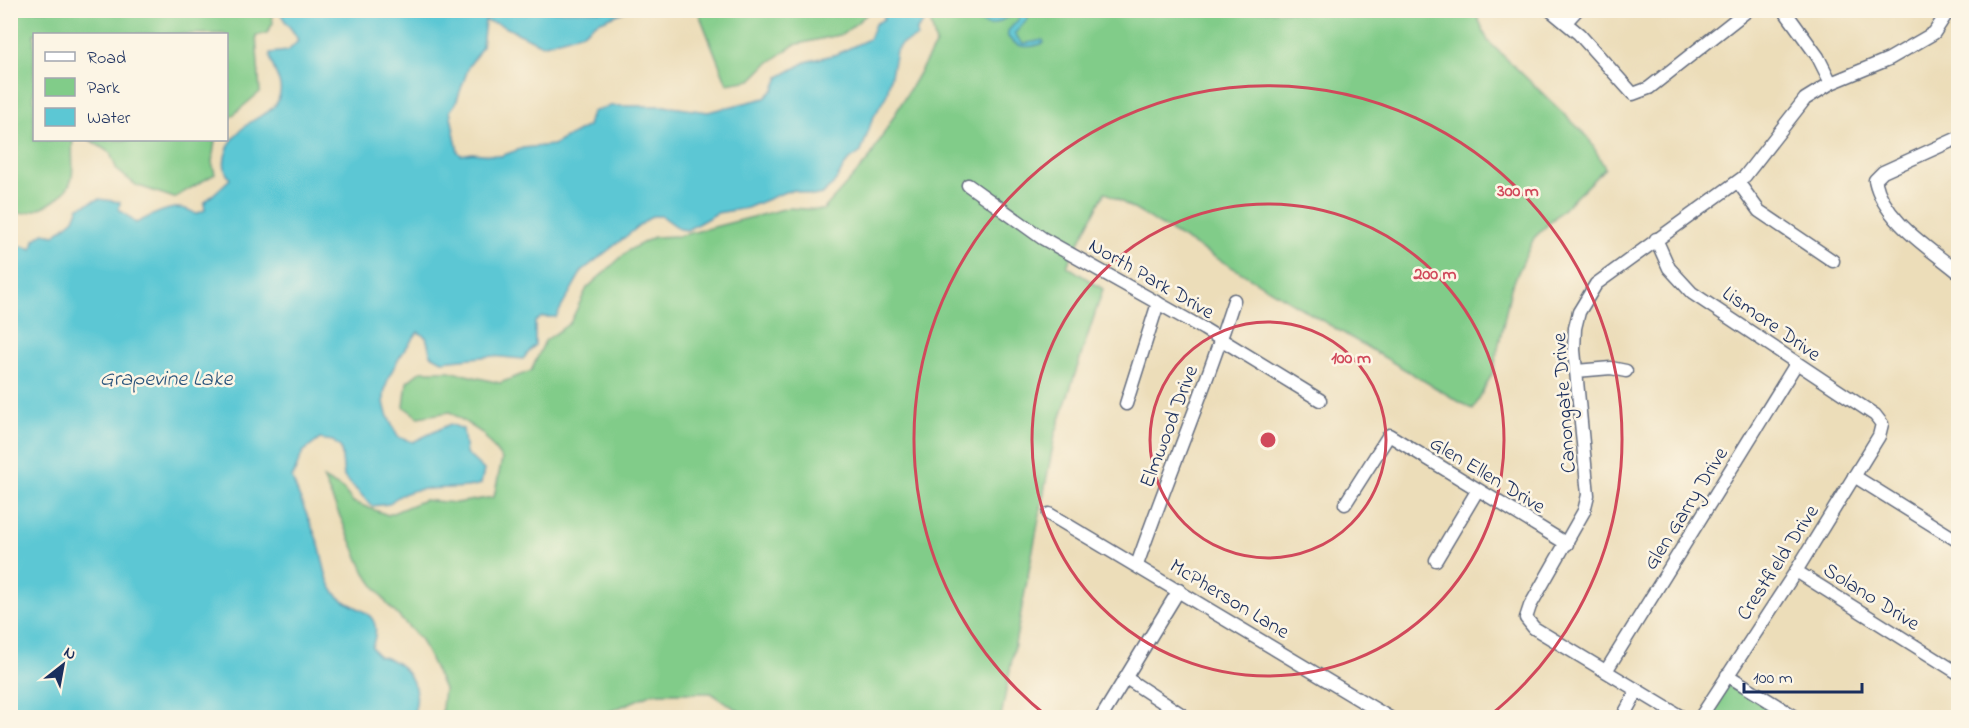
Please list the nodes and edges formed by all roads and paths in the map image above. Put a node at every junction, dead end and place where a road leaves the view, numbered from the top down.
1 (1551, 10) edge
2 (1577, 10) edge
3 (1748, 10) edge
4 (1784, 10) edge
5 (1949, 10) edge
6 (1566, 22) junction
7 (1832, 84) junction
8 (1959, 138) edge
9 (1738, 182) junction
10 (968, 185) dead end
11 (1656, 239) junction
12 (1833, 261) dead end
13 (1959, 272) edge
14 (1234, 300) dead end
15 (1158, 303) junction
16 (1221, 341) junction
17 (1796, 364) junction
18 (1576, 371) junction
19 (1626, 371) dead end
20 (1320, 400) dead end
21 (1126, 404) dead end
22 (1882, 424) joint
23 (1854, 476) junction
24 (1477, 491) junction
25 (1345, 504) dead end
26 (1048, 514) dead end
27 (1959, 541) edge
28 (1567, 544) junction
29 (1436, 560) dead end
30 (1137, 565) junction
31 (1796, 571) junction
32 (1179, 590) junction
33 (1606, 671) junction
34 (1959, 673) edge
35 (1727, 675) junction
36 (1126, 678) junction
37 (1637, 691) junction
38 (1101, 717) edge
39 (1187, 717) edge
40 (1390, 717) edge
41 (1622, 717) edge
42 (1683, 717) edge
43 (1700, 717) edge
44 (1797, 717) edge

1 - 6 street
2 - 6 street
3 - 6 street
4 - 7 street
5 - 7 street, Canongate Drive
7 - 9 street, Canongate Drive
8 - 13 street
9 - 11 street, Canongate Drive
9 - 12 street
10 - 15 street, North Park Drive
11 - 17 street, Lismore Drive
11 - 18 street, Canongate Drive
14 - 16 street, Elmwood Drive
15 - 16 street, North Park Drive
15 - 21 street
16 - 20 street, North Park Drive
16 - 30 street, Elmwood Drive
17 - 22 street, Lismore Drive
17 - 33 street, Glen Garry Drive
18 - 19 street
18 - 28 street, Canongate Drive
22 - 23 street, Crestfield Drive
23 - 27 street
23 - 31 street, Crestfield Drive
24 - 25 street, Glen Ellen Drive
24 - 28 street, Glen Ellen Drive
24 - 29 street
26 - 30 street, McPherson Lane
28 - 33 street, Canongate Drive
30 - 32 street, McPherson Lane
31 - 34 street, Solano Drive
31 - 35 street, Crestfield Drive
32 - 36 street
32 - 40 street, McPherson Lane
33 - 37 street, Canongate Drive
35 - 43 street, Crestfield Drive
35 - 44 street
36 - 38 street
36 - 39 street
37 - 41 street
37 - 42 street

